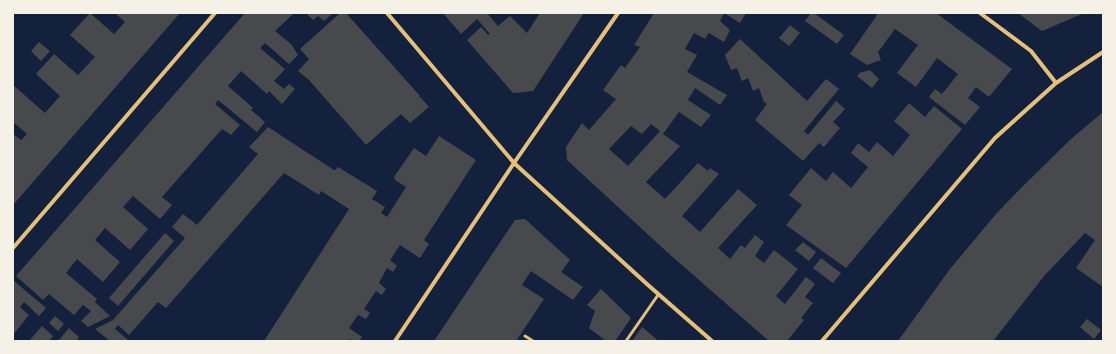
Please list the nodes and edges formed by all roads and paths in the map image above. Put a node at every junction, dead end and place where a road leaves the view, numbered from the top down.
1 (216, 13) edge
2 (387, 13) edge
3 (618, 13) edge
4 (980, 13) edge
5 (1103, 52) edge
6 (1056, 83) junction
7 (514, 163) junction
8 (13, 248) edge
9 (658, 295) junction
10 (525, 336) dead end
11 (395, 341) edge
12 (532, 341) edge
13 (626, 341) edge
14 (712, 341) edge
15 (822, 341) edge

1 - 8 street
2 - 7 street
3 - 7 street
4 - 6 street
5 - 6 street
6 - 15 street
7 - 9 street
7 - 11 street
9 - 13 lane
9 - 14 street
10 - 12 lane

